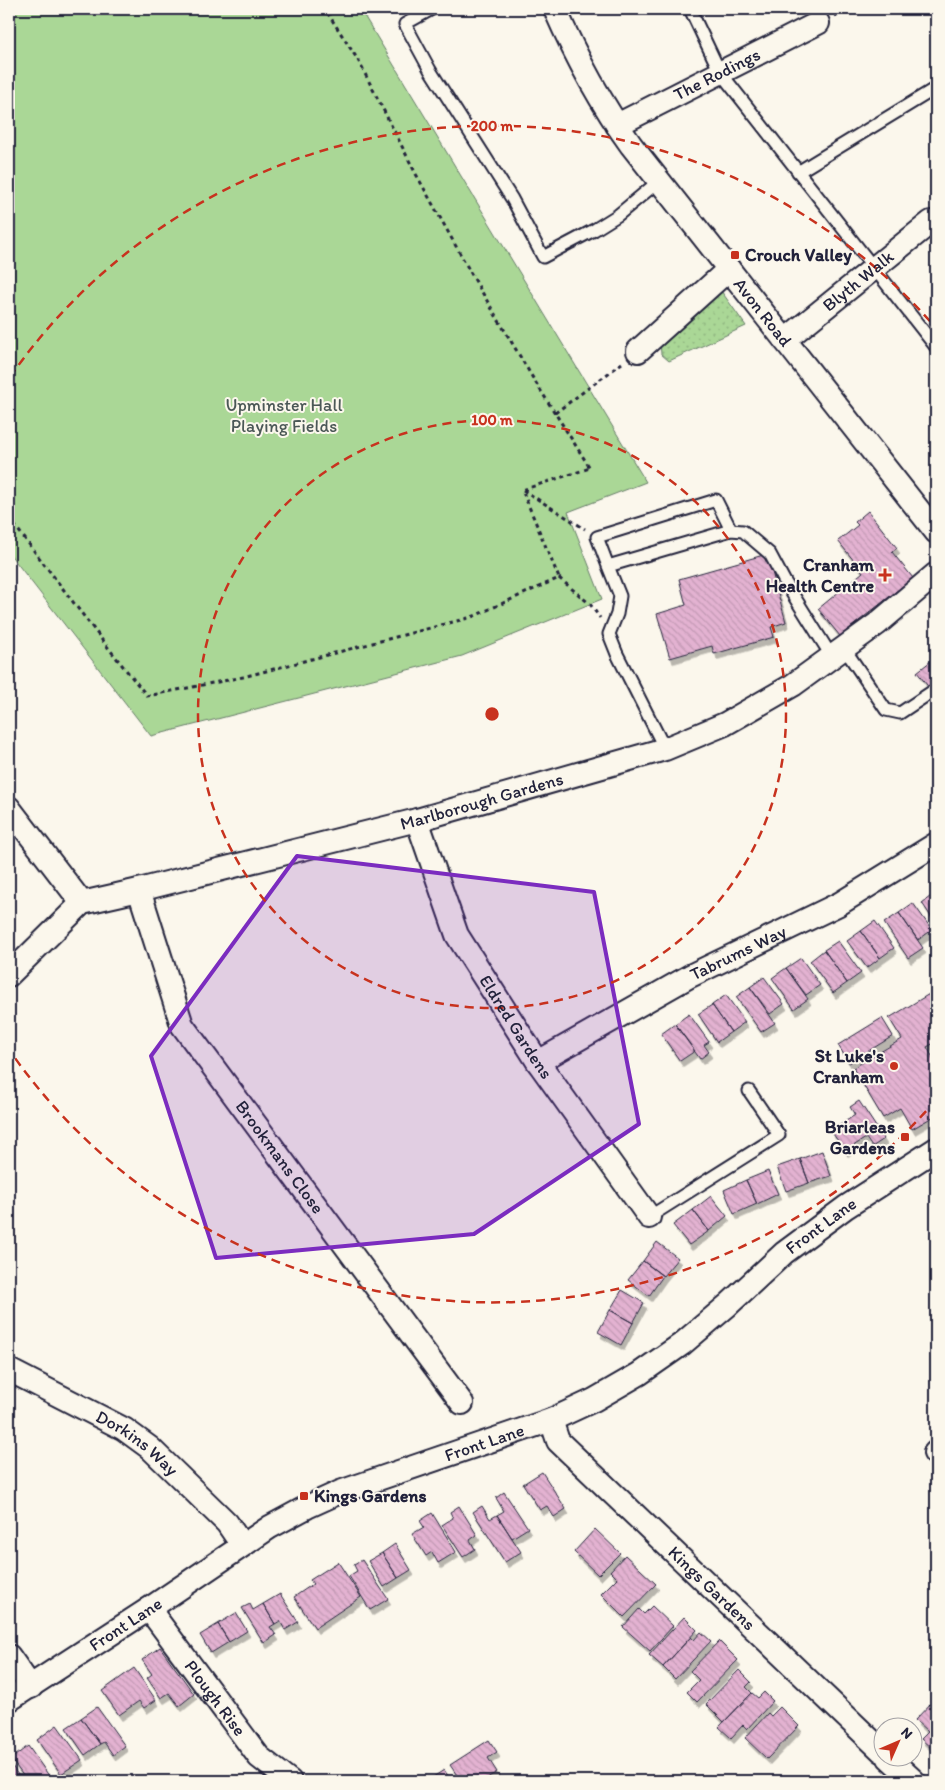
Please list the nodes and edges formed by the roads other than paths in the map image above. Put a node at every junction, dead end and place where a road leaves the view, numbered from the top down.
1 (432, 9) edge
2 (556, 9) edge
3 (690, 9) edge
4 (818, 24) dead end
5 (720, 72) junction
6 (936, 88) edge
7 (617, 125) junction
8 (798, 172) junction
9 (659, 181) junction
10 (931, 222) dead end
11 (874, 268) junction
12 (729, 269) junction
13 (785, 340) junction
14 (936, 347) edge
15 (638, 351) road end
16 (731, 530) junction
17 (936, 532) edge
18 (608, 566) junction
19 (936, 574) edge
20 (838, 652) junction
21 (936, 689) edge
22 (665, 749) junction
23 (9, 808) edge
24 (417, 820) junction
25 (936, 844) edge
26 (139, 890) junction
27 (82, 903) junction
28 (9, 975) edge
29 (538, 1062) junction
30 (749, 1091) dead end
31 (936, 1149) edge
32 (649, 1217) joint
33 (9, 1370) edge
34 (462, 1404) dead end
35 (551, 1420) junction
36 (242, 1545) junction
37 (149, 1609) junction
38 (9, 1656) edge
39 (31, 1687) junction
40 (9, 1700) edge
41 (872, 1741) edge
42 (900, 1768) edge
43 (290, 1781) edge
44 (914, 1781) edge

1 - 9 lane
2 - 7 street, Avon Road
3 - 5 lane
4 - 5 street, The Rodings
5 - 7 street, The Rodings
5 - 8 lane
6 - 8 lane
7 - 9 street, Avon Road
8 - 11 lane
9 - 12 street, Avon Road
10 - 11 street, Blyth Walk
11 - 13 street, Blyth Walk
11 - 14 lane
12 - 13 street, Avon Road
12 - 15 street
13 - 17 street, Avon Road
16 - 18 lane
16 - 18 lane
16 - 20 lane
18 - 22 lane
19 - 20 street, Marlborough Gardens
20 - 21 lane
20 - 22 street, Marlborough Gardens
22 - 24 street, Marlborough Gardens
23 - 27 street
24 - 26 street, Marlborough Gardens
24 - 29 street, Eldred Gardens
25 - 29 street, Tabrums Way
26 - 27 street, Marlborough Gardens
26 - 34 street, Brookmans Close
27 - 28 street
29 - 32 street, Eldred Gardens
30 - 32 lane
31 - 35 street, Front Lane
33 - 36 street, Dorkins Way
35 - 36 street, Front Lane
35 - 41 street, Kings Gardens
36 - 37 street, Front Lane
37 - 39 street, Front Lane
37 - 43 street, Plough Rise
38 - 39 street
39 - 40 street, Front Lane
42 - 44 street

